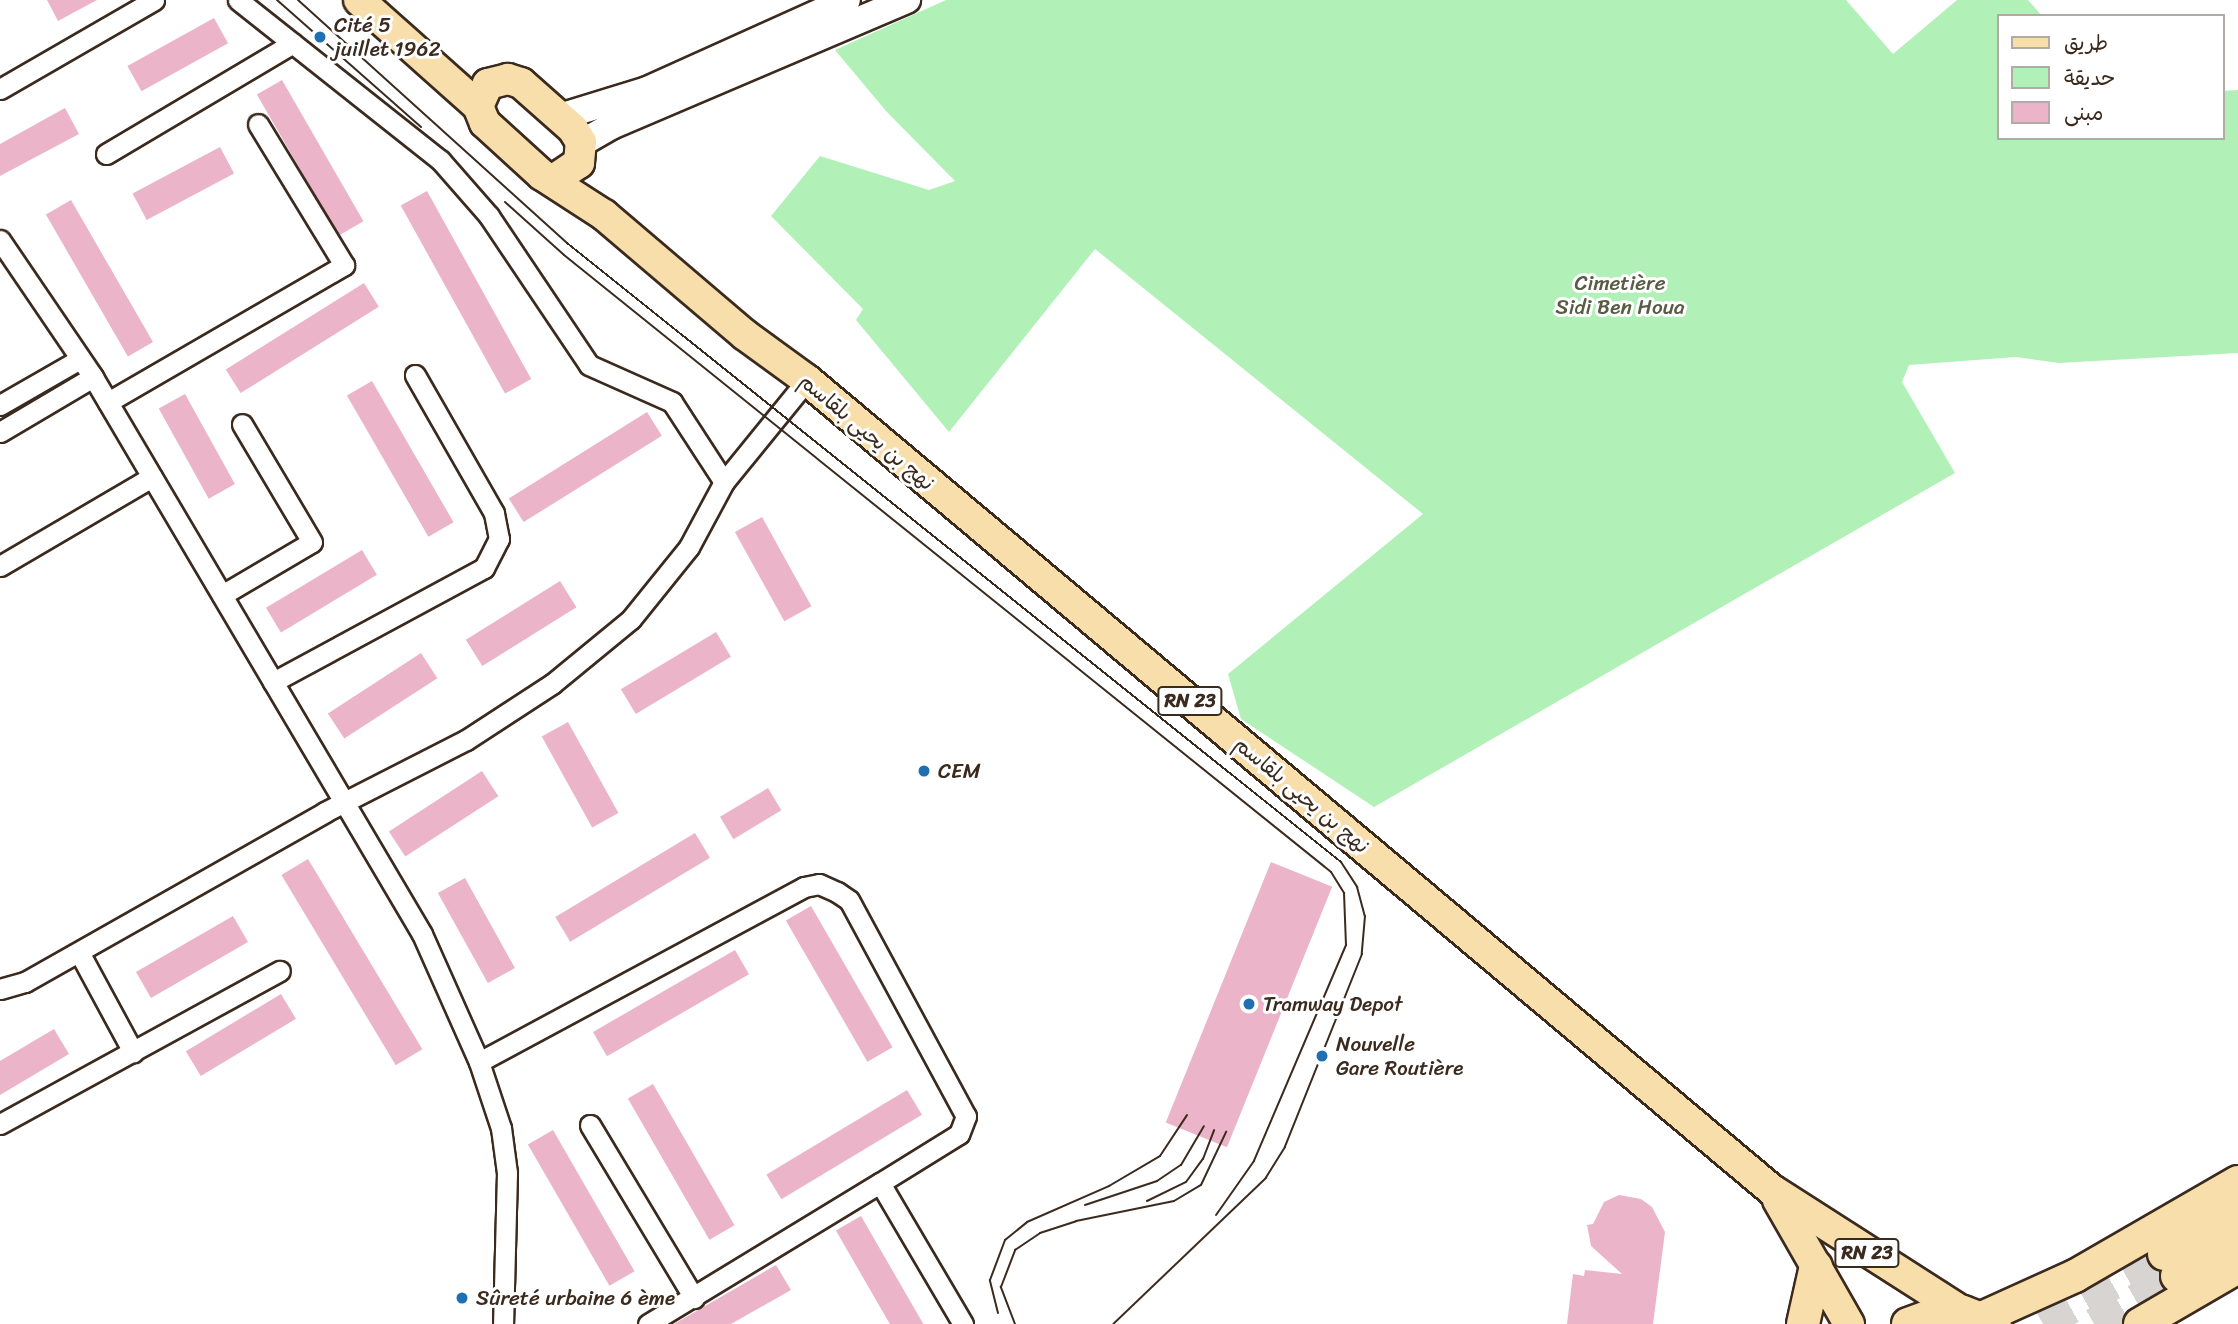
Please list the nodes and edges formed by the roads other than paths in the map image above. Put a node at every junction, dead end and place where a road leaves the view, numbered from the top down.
1 (154, 0) edge
2 (238, 0) edge
3 (359, 0) edge
4 (847, 0) edge
5 (907, 0) edge
6 (293, 43) junction
7 (444, 75) junction
8 (497, 80) junction
9 (0, 89) edge
10 (478, 106) junction
11 (560, 117) junction
12 (258, 124) dead end
13 (106, 154) dead end
14 (572, 162) junction
15 (0, 240) edge
16 (80, 359) junction
17 (415, 375) dead end
18 (93, 377) junction
19 (807, 380) junction
20 (108, 402) junction
21 (0, 405) edge
22 (242, 424) dead end
23 (0, 432) edge
24 (152, 477) junction
25 (724, 482) junction
26 (0, 566) edge
27 (222, 595) junction
28 (273, 682) junction
29 (344, 802) junction
30 (79, 952) junction
31 (280, 971) dead end
32 (0, 989) edge
33 (133, 1052) junction
34 (479, 1062) junction
35 (0, 1124) edge
36 (590, 1125) dead end
37 (2238, 1182) edge
38 (880, 1183) junction
39 (1772, 1191) junction
40 (2238, 1209) edge
41 (2238, 1240) edge
42 (1816, 1266) junction
43 (2238, 1267) edge
44 (2209, 1284) junction
45 (694, 1298) junction
46 (1980, 1318) edge
47 (503, 1324) edge
48 (648, 1324) edge
49 (963, 1324) edge
50 (1803, 1324) edge
51 (1849, 1324) edge
52 (1908, 1324) edge
53 (2140, 1324) edge
54 (2161, 1324) edge

1 - 9 street
2 - 6 street
3 - 7 main road
4 - 11 main road
5 - 14 main road
6 - 13 street
6 - 25 street
7 - 8 main road
7 - 10 main road
8 - 10 main road
8 - 11 main road
10 - 14 main road
11 - 14 main road
12 - 20 street
14 - 19 main road, نهج بن يحيى بلقاسم / RN 23
15 - 16 street
16 - 18 street
16 - 21 street
17 - 28 street
18 - 20 street
18 - 23 street
19 - 25 street
19 - 39 main road, نهج بن يحيى بلقاسم / RN 23
20 - 24 street
22 - 27 street
24 - 26 street
24 - 27 street
25 - 29 street
27 - 28 street
28 - 29 street
29 - 30 street
29 - 34 street
30 - 32 street
30 - 33 street
31 - 33 street
33 - 35 street
34 - 38 street
34 - 47 street
36 - 45 street
37 - 46 highway
38 - 45 street
38 - 49 street
39 - 42 main road, نهج بن يحيى بلقاسم / RN 23
39 - 46 main road, نهج بن يحيى بلقاسم / RN 23
40 - 41 highway
42 - 50 highway
42 - 51 main road, نهج بن يحيى بلقاسم / RN 23
43 - 44 highway
44 - 53 highway
44 - 54 highway
45 - 48 street
46 - 52 highway

